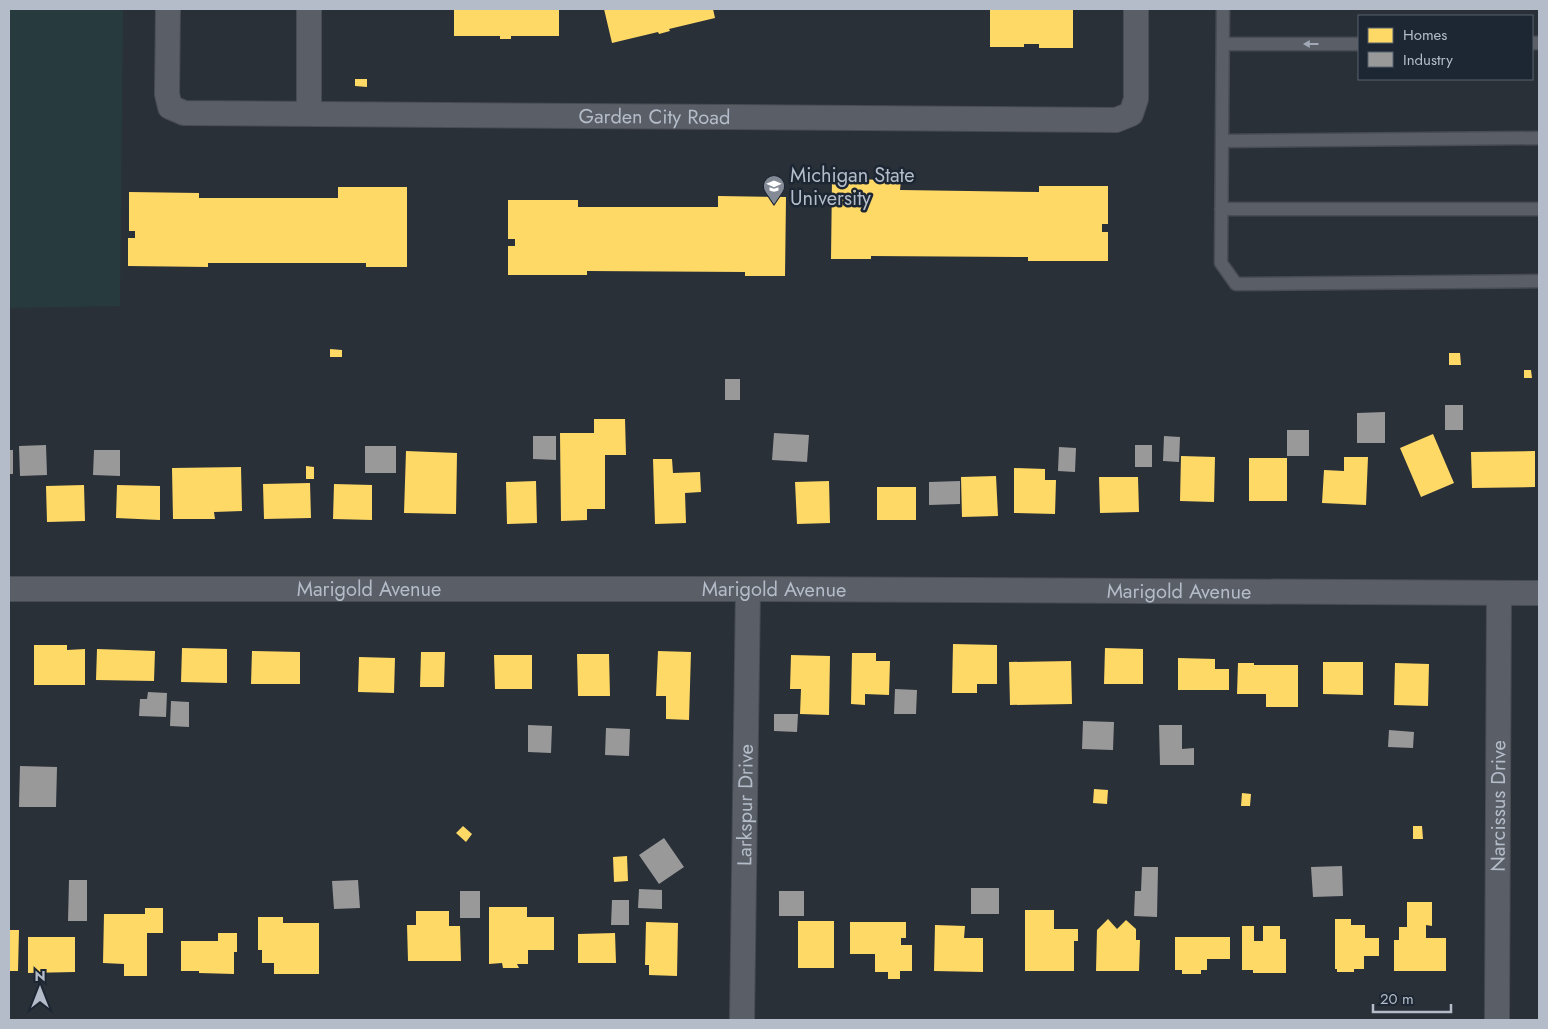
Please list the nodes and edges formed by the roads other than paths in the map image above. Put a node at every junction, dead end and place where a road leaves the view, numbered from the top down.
1 (168, 9) edge
2 (309, 9) edge
3 (1136, 9) edge
4 (1223, 9) edge
5 (1222, 44) junction
6 (1358, 44) edge
7 (309, 113) junction
8 (1539, 138) edge
9 (1222, 141) junction
10 (1221, 209) junction
11 (1539, 210) edge
12 (1539, 281) edge
13 (9, 589) edge
14 (748, 589) junction
15 (1499, 593) junction
16 (1539, 593) edge
17 (742, 1020) edge
18 (1497, 1020) edge

1 - 7 street, Garden City Road
2 - 7 street
3 - 7 street, Garden City Road
4 - 5 lane
6 -> 5 lane
5 - 9 lane
8 - 9 lane
9 - 10 lane
10 - 11 lane
10 - 12 lane
13 - 14 street, Marigold Avenue
14 - 15 street, Marigold Avenue
14 - 17 street, Larkspur Drive
15 - 16 street, Marigold Avenue
15 - 18 street, Narcissus Drive

